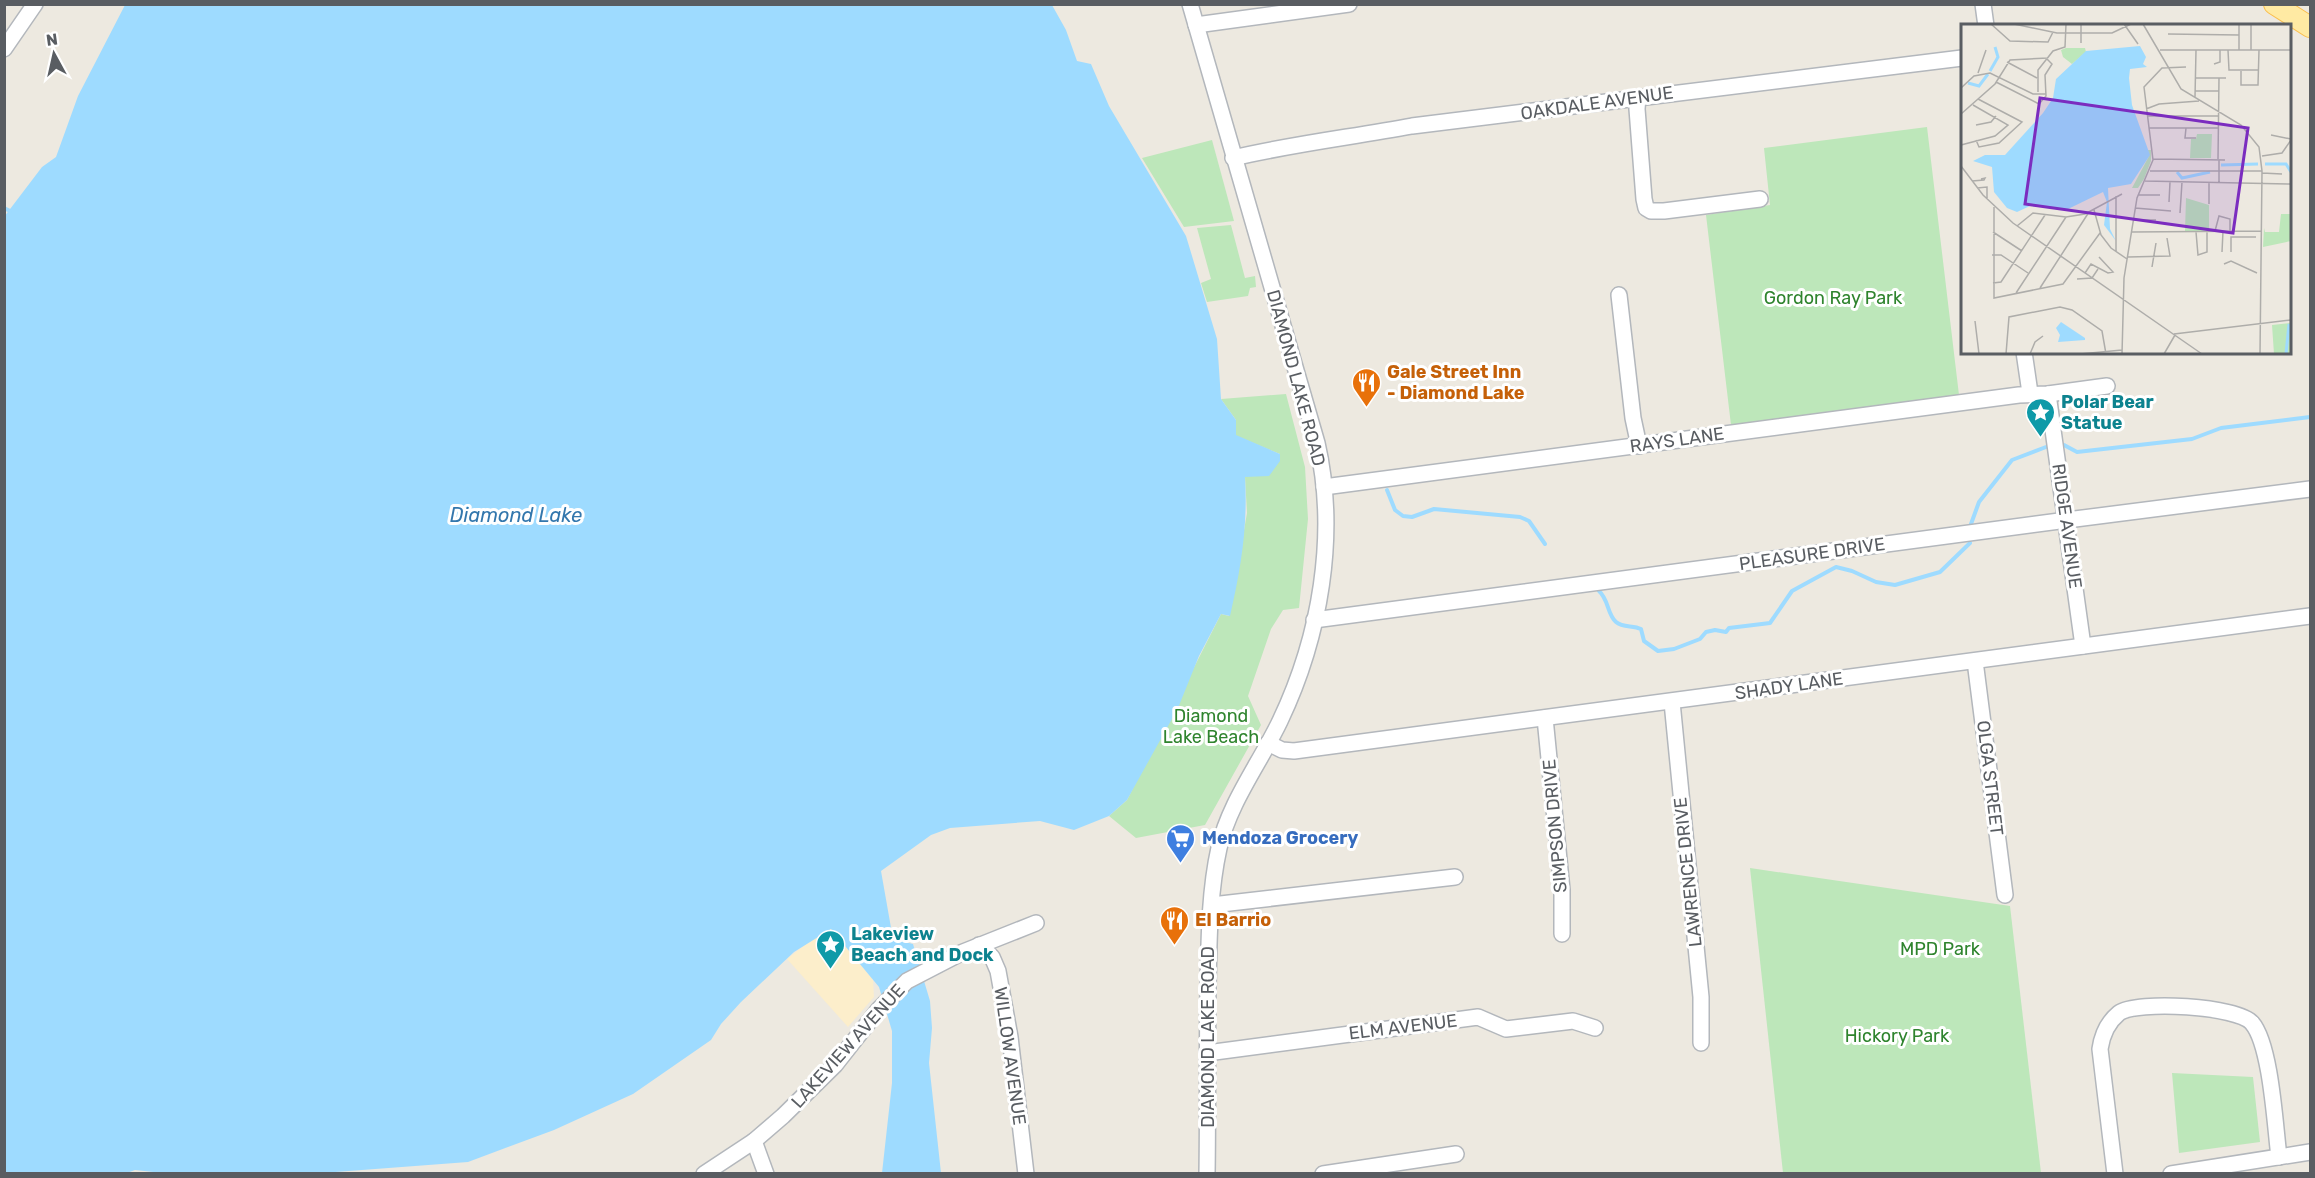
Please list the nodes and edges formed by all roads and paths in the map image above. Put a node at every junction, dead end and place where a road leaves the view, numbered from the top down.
1 (35, 4) edge
2 (1190, 4) edge
3 (1349, 4) edge
4 (1983, 4) edge
5 (2274, 4) edge
6 (1986, 24) edge
7 (1196, 25) junction
8 (2310, 27) edge
9 (4, 49) edge
10 (1961, 57) edge
11 (1638, 97) junction
12 (1233, 158) junction
13 (1760, 199) dead end
14 (1619, 295) dead end
15 (2024, 354) edge
16 (2107, 386) dead end
17 (2030, 393) junction
18 (2048, 394) junction
19 (1638, 446) junction
20 (1324, 487) junction
21 (2310, 489) edge
22 (2067, 520) junction
23 (2310, 616) edge
24 (1314, 620) junction
25 (2084, 646) junction
26 (1975, 661) junction
27 (1672, 702) junction
28 (1545, 718) junction
29 (1268, 743) junction
30 (1455, 877) dead end
31 (2005, 895) dead end
32 (1212, 905) junction
33 (1036, 923) dead end
34 (1562, 934) dead end
35 (979, 945) junction
36 (1595, 1029) dead end
37 (1701, 1043) dead end
38 (1208, 1053) junction
39 (754, 1141) junction
40 (2310, 1152) edge
41 (1456, 1154) dead end
42 (2279, 1157) junction
43 (2198, 1172) edge
44 (708, 1173) edge
45 (766, 1173) edge
46 (1026, 1173) edge
47 (1207, 1173) edge
48 (1323, 1173) edge
49 (2115, 1173) edge
50 (2171, 1173) edge

1 - 9 street
2 - 7 street, DIAMOND LAKE ROAD
3 - 7 street
4 - 6 street
5 - 8 main road
7 - 12 street, DIAMOND LAKE ROAD
10 - 11 street, OAKDALE AVENUE
11 - 12 street, OAKDALE AVENUE
11 - 13 street
12 - 20 street, DIAMOND LAKE ROAD
14 - 19 street
15 - 17 street
16 - 18 street
17 - 18 street
17 - 19 street, RAYS LANE
18 - 22 street, RIDGE AVENUE
19 - 20 street, RAYS LANE
20 - 24 street, DIAMOND LAKE ROAD
21 - 22 street, PLEASURE DRIVE
22 - 24 street, PLEASURE DRIVE
22 - 25 street, RIDGE AVENUE
23 - 25 street, SHADY LANE
24 - 29 street, DIAMOND LAKE ROAD
25 - 26 street, SHADY LANE
26 - 27 street, SHADY LANE
26 - 31 street, OLGA STREET
27 - 28 street, SHADY LANE
27 - 37 street, LAWRENCE DRIVE
28 - 29 street, SHADY LANE
28 - 34 street, SIMPSON DRIVE
29 - 32 street, DIAMOND LAKE ROAD
30 - 32 street
32 - 38 street, DIAMOND LAKE ROAD
33 - 35 street, LAKEVIEW AVENUE
35 - 39 street, LAKEVIEW AVENUE
35 - 46 street, WILLOW AVENUE
36 - 38 street, ELM AVENUE
38 - 47 street, DIAMOND LAKE ROAD
39 - 44 street, LAKEVIEW AVENUE
39 - 45 street
40 - 42 street
41 - 48 street
42 - 43 street
42 - 49 street
43 - 50 street

